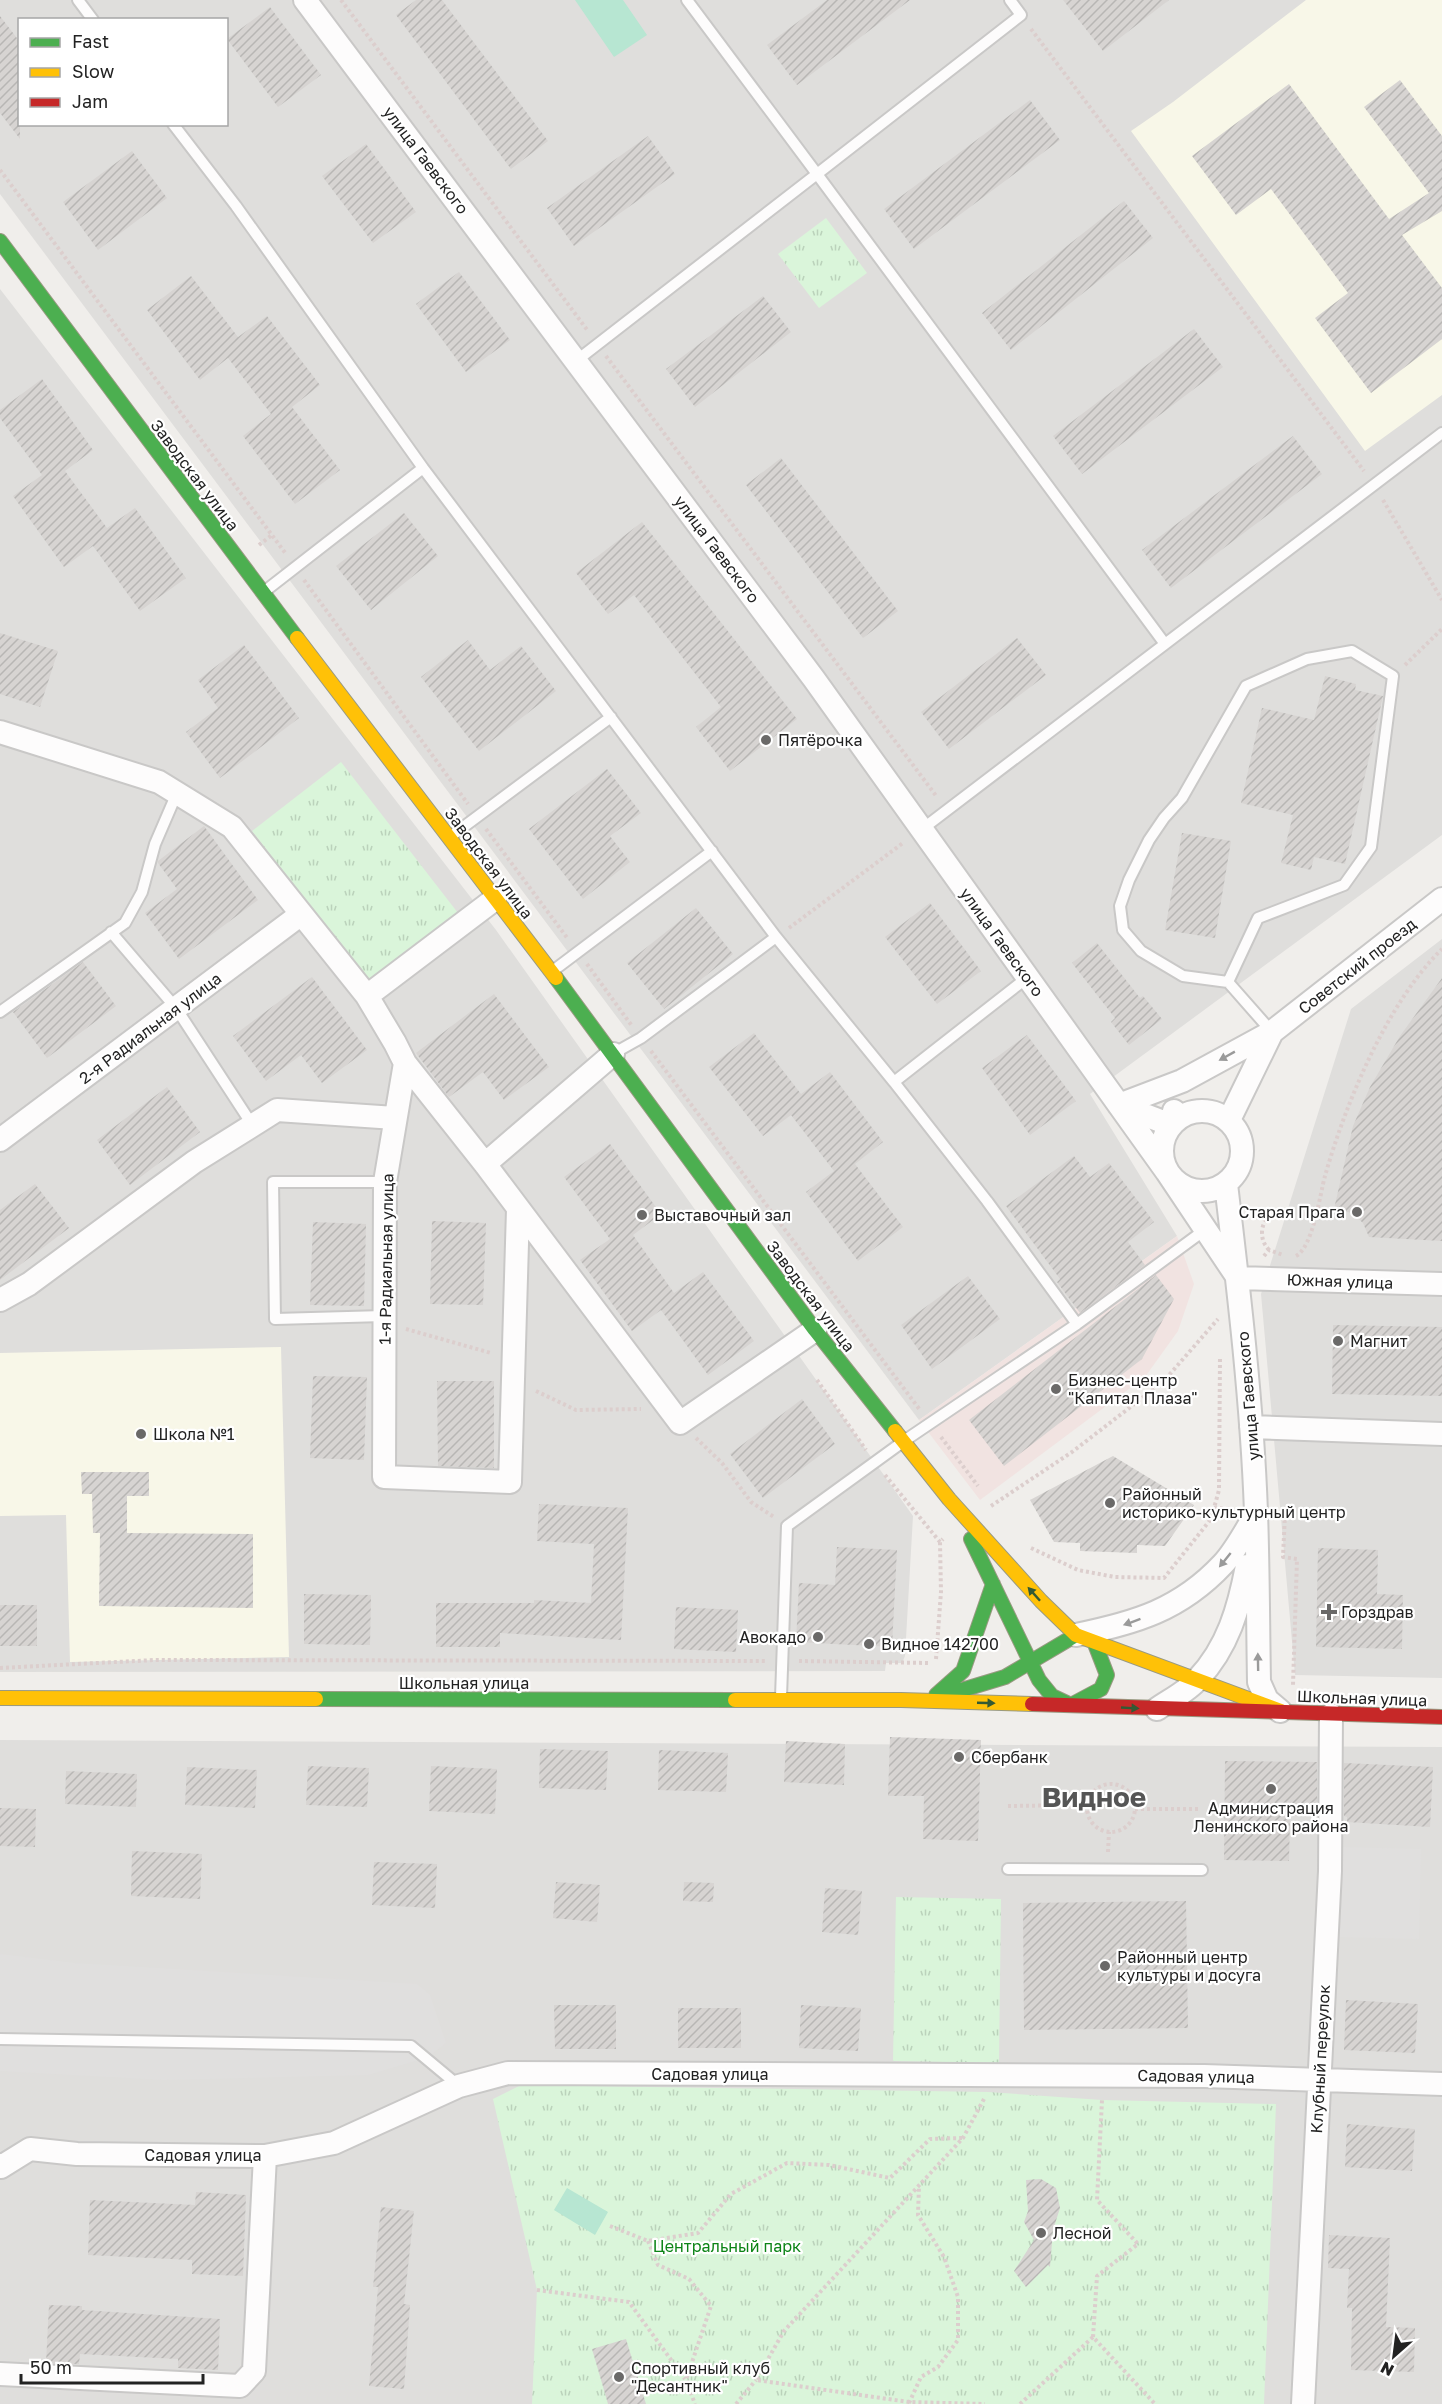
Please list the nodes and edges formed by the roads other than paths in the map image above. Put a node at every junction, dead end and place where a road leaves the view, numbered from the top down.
1 (78, 0) edge
2 (305, 0) edge
3 (687, 0) edge
4 (1010, 0) edge
5 (92, 18) edge
6 (175, 126) edge
7 (817, 174) junction
8 (0, 241) edge
9 (576, 361) junction
10 (1442, 433) edge
11 (423, 468) junction
12 (263, 593) junction
13 (1165, 644) junction
14 (611, 717) junction
15 (0, 732) edge
16 (177, 792) junction
17 (921, 830) junction
18 (449, 837) junction
19 (712, 851) junction
20 (495, 899) junction
21 (1442, 899) edge
22 (300, 915) junction
23 (111, 932) junction
24 (776, 937) junction
25 (551, 972) junction
26 (1028, 977) junction
27 (1228, 982) junction
28 (367, 996) junction
29 (176, 1008) junction
30 (0, 1012) edge
31 (1272, 1032) junction
32 (613, 1054) junction
33 (405, 1063) junction
34 (1182, 1081) junction
35 (894, 1082) junction
36 (1119, 1105) junction
37 (395, 1118) junction
38 (1229, 1120) junction
39 (1171, 1125) junction
40 (253, 1126) junction
41 (0, 1140) edge
42 (485, 1164) junction
43 (1167, 1172) junction
44 (385, 1182) junction
45 (1226, 1184) junction
46 (518, 1209) junction
47 (1206, 1229) junction
48 (1243, 1279) junction
49 (1442, 1284) edge
50 (0, 1300) edge
51 (384, 1321) junction
52 (1077, 1324) junction
53 (815, 1330) junction
54 (1251, 1427) junction
55 (1442, 1434) edge
56 (904, 1441) junction
57 (1256, 1514) junction
58 (966, 1523) junction
59 (993, 1584) junction
60 (1085, 1640) junction
61 (1032, 1662) junction
62 (1197, 1681) junction
63 (0, 1698) edge
64 (781, 1700) junction
65 (928, 1700) junction
66 (1071, 1705) junction
67 (1157, 1709) junction
68 (1281, 1712) junction
69 (1331, 1714) junction
70 (1442, 1718) edge
71 (1008, 1869) dead end
72 (1202, 1870) dead end
73 (0, 2038) edge
74 (1319, 2079) junction
75 (1442, 2084) edge
76 (459, 2086) junction
77 (265, 2156) junction
78 (0, 2167) edge
79 (0, 2374) edge
80 (1303, 2404) edge

1 - 5 lane
2 - 9 street, улица Гаевского
3 - 7 lane
4 - 7 lane
6 - 11 lane
7 - 9 lane
7 - 13 lane
8 - 12 street, Заводская улица
9 - 17 street, улица Гаевского
10 - 13 lane
11 - 12 lane
11 - 14 lane
12 - 18 street, Заводская улица
13 - 17 lane
14 - 18 lane
14 - 19 lane
15 - 16 street
16 - 22 street
16 - 23 lane
17 - 26 street, улица Гаевского
18 - 20 street, Заводская улица
19 - 24 lane
19 - 25 lane
20 - 25 street, Заводская улица
20 - 28 street
21 - 31 street, Советский проезд
22 - 28 street
22 - 29 street, 2-я Радиальная улица
23 - 29 lane
23 - 30 lane
24 - 32 lane
24 - 35 lane
25 - 32 street, Заводская улица
26 - 35 lane
26 - 36 street, улица Гаевского
27 - 27 lane
27 - 31 lane
28 - 33 street
29 - 40 lane
29 - 41 street, 2-я Радиальная улица
31 -> 34 street, Советский проезд
31 - 38 street, Советский проезд
32 - 42 street
32 - 53 street, Заводская улица
33 - 37 street, 1-я Радиальная улица
33 - 42 street
34 - 36 street, Советский проезд
34 - 39 street
35 - 52 lane
36 - 39 street
36 - 43 street, улица Гаевского
37 - 40 street
37 - 44 street, 1-я Радиальная улица
38 - 39 street
38 - 45 street
39 - 43 street
40 - 50 street
42 - 46 street
43 - 45 street
43 - 47 street, улица Гаевского
44 - 51 street, 1-я Радиальная улица
44 - 51 lane
45 - 48 street, улица Гаевского
46 - 51 street, 1-я Радиальная улица
46 - 53 street
47 - 48 street, улица Гаевского
47 - 52 lane
48 - 49 street, Южная улица
48 - 54 street, улица Гаевского
52 - 56 lane
53 - 56 street, Заводская улица
54 - 55 street
54 - 57 street, улица Гаевского
56 - 58 street, Заводская улица
56 - 64 lane
57 -> 60 street
57 - 62 street
68 -> 57 street
58 - 59 street
60 -> 58 street
59 - 61 street
59 - 65 street
60 - 61 street
60 - 62 street
60 - 66 street
61 - 65 street
61 - 66 street
62 - 67 street
62 - 68 street
63 - 64 street, Школьная улица
64 - 65 street, Школьная улица
65 -> 66 street, Школьная улица
66 -> 67 street, Школьная улица
67 - 68 street, Школьная улица
68 - 69 street, Школьная улица
69 - 70 street, Школьная улица
69 - 74 street, Клубный переулок
71 - 72 lane
73 - 76 lane
74 - 75 street, Садовая улица
74 - 76 street, Садовая улица
74 - 80 street, Клубный переулок
76 - 77 street, Садовая улица
77 - 78 street, Садовая улица
77 - 79 street

